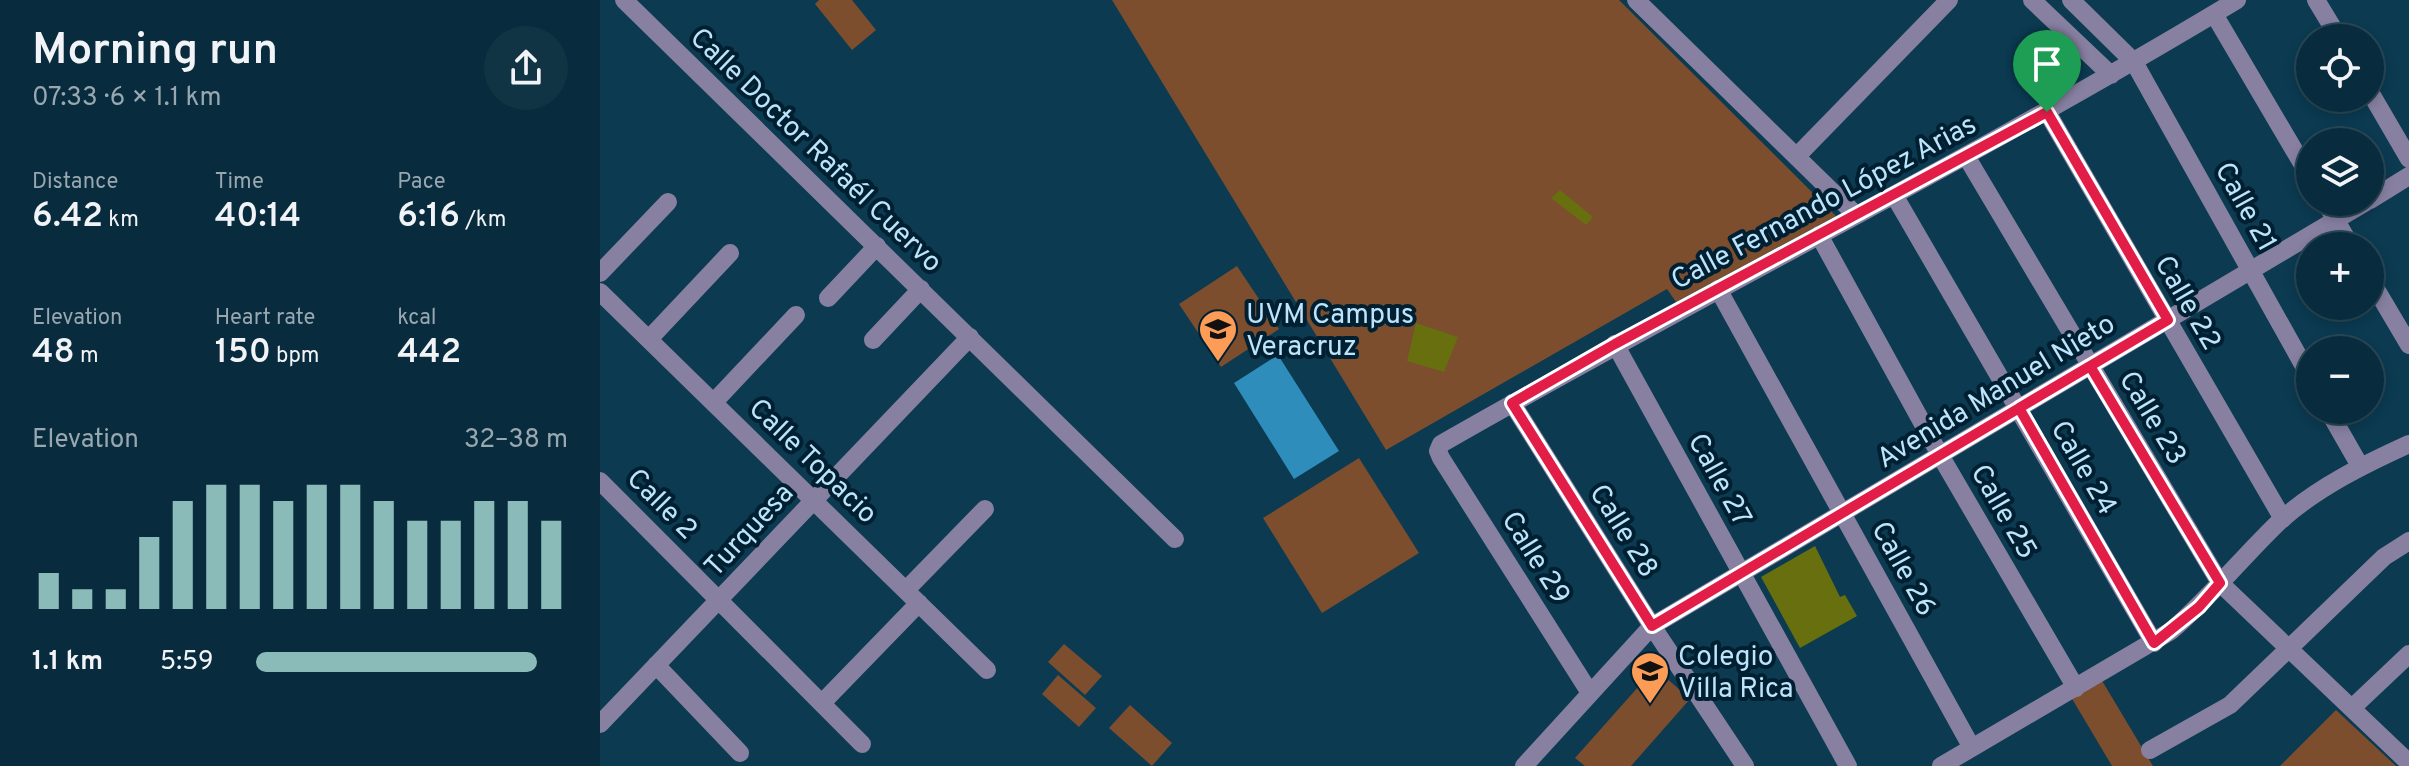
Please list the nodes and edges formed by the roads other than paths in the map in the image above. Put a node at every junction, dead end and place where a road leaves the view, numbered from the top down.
1 (1636, 0) edge
2 (1949, 0) edge
3 (2032, 0) edge
4 (2071, 0) edge
5 (2237, 0) edge
6 (2316, 0) edge
7 (629, 2) edge
8 (2214, 14) junction
9 (2331, 24) edge
10 (2134, 62) junction
11 (2111, 75) junction
12 (2047, 112) junction
13 (2382, 112) edge
14 (2296, 153) edge
15 (1797, 156) junction
16 (1966, 156) junction
17 (2409, 159) edge
18 (2409, 176) edge
19 (2384, 191) edge
20 (1894, 195) junction
21 (668, 202) dead end
22 (1856, 215) junction
23 (2333, 216) edge
24 (2342, 216) edge
25 (2335, 220) junction
26 (2342, 232) edge
27 (1819, 235) junction
28 (877, 246) junction
29 (730, 253) dead end
30 (2251, 271) junction
31 (600, 273) edge
32 (921, 289) junction
33 (1718, 289) junction
34 (600, 292) edge
35 (828, 298) dead end
36 (2384, 303) edge
37 (796, 315) dead end
38 (2168, 320) junction
39 (970, 337) junction
40 (649, 339) junction
41 (873, 340) dead end
42 (1615, 344) junction
43 (2409, 345) edge
44 (2296, 352) edge
45 (2090, 366) junction
46 (714, 402) junction
47 (1512, 403) junction
48 (2019, 408) junction
49 (2336, 424) edge
50 (2409, 444) edge
51 (1438, 451) joint
52 (1940, 455) junction
53 (2360, 466) junction
54 (600, 481) edge
55 (814, 499) junction
56 (985, 509) dead end
57 (1843, 513) junction
58 (2283, 519) junction
59 (1175, 539) dead end
60 (2409, 541) edge
61 (1741, 573) junction
62 (2220, 583) junction
63 (721, 600) junction
64 (918, 601) junction
65 (1652, 626) junction
66 (2154, 643) junction
67 (2289, 649) junction
68 (2409, 654) edge
69 (656, 665) junction
70 (987, 670) dead end
71 (2076, 688) junction
72 (1590, 693) junction
73 (826, 707) junction
74 (2352, 708) junction
75 (600, 724) edge
76 (862, 744) dead end
77 (1972, 748) junction
78 (2150, 750) dead end
79 (740, 753) dead end
80 (2409, 763) edge
81 (1524, 766) edge
82 (1745, 766) edge
83 (1848, 766) edge
84 (1941, 766) edge

1 - 15 street
2 - 15 street
3 - 11 street
4 - 10 street, Calle 21
5 - 8 street, Calle Fernando López Arias
6 - 9 street
7 - 28 street, Calle Doctor Rafaél Cuervo
8 - 10 street, Calle Fernando López Arias
8 - 14 street
10 - 11 street, Calle Fernando López Arias
10 - 30 street, Calle 21
11 - 12 street, Calle Fernando López Arias
12 - 16 street, Calle Fernando López Arias
12 - 38 street, Calle 22
13 - 17 street
15 - 22 street
16 - 20 street, Calle Fernando López Arias
16 - 45 street, Calle 23
18 - 19 street, Avenida Manuel Nieto
20 - 22 street, Calle Fernando López Arias
20 - 48 street, Calle 24
21 - 31 street
22 - 27 street, Calle Fernando López Arias
23 - 25 street
24 - 25 street, Avenida Manuel Nieto
25 - 26 street
25 - 30 street, Avenida Manuel Nieto
27 - 33 street, Calle Fernando López Arias
27 - 52 street, Calle 25
28 - 32 street, Calle Doctor Rafaél Cuervo
28 - 35 street
29 - 40 street
30 - 38 street, Avenida Manuel Nieto
30 - 44 street, Calle 21
32 - 39 street, Calle Doctor Rafaél Cuervo
32 - 41 street
33 - 42 street, Calle Fernando López Arias
33 - 57 street, Calle 26
34 - 40 street, Calle Topacio
36 - 43 street
37 - 46 street
38 - 45 street, Avenida Manuel Nieto
38 - 58 street, Calle 22
39 - 55 street, Turquesa
39 - 59 street, Calle Doctor Rafaél Cuervo
40 - 46 street, Calle Topacio
42 - 47 street, Calle Fernando López Arias
42 - 61 street, Calle 27
45 - 48 street, Avenida Manuel Nieto
45 - 62 street, Calle 23
46 - 55 street, Calle Topacio
47 - 51 street, Calle Fernando López Arias
47 - 65 street, Calle 28
48 - 52 street, Avenida Manuel Nieto
48 - 66 street, Calle 24
49 - 53 street
50 - 53 street
51 - 72 street, Calle 29
52 - 57 street, Avenida Manuel Nieto
52 - 71 street, Calle 25
53 - 58 street
54 - 63 street, Calle 2
55 - 63 street, Turquesa
55 - 64 street, Calle Topacio
56 - 64 street
57 - 61 street, Avenida Manuel Nieto
57 - 77 street, Calle 26
58 - 62 street
60 - 67 street
61 - 65 street, Avenida Manuel Nieto
61 - 83 street, Calle 27
62 - 66 street
62 - 67 street, Calle 23
63 - 69 street, Turquesa
63 - 73 street, Calle 2
64 - 70 street, Calle Topacio
64 - 73 street
65 - 72 street, Avenida Manuel Nieto
65 - 82 street, Calle 28
66 - 71 street
67 - 74 street, Calle 23
67 - 78 street
68 - 74 street
69 - 75 street, Turquesa
69 - 79 street
71 - 77 street
72 - 81 street, Avenida Manuel Nieto
73 - 76 street, Calle 2
74 - 80 street, Calle 23
77 - 84 street

